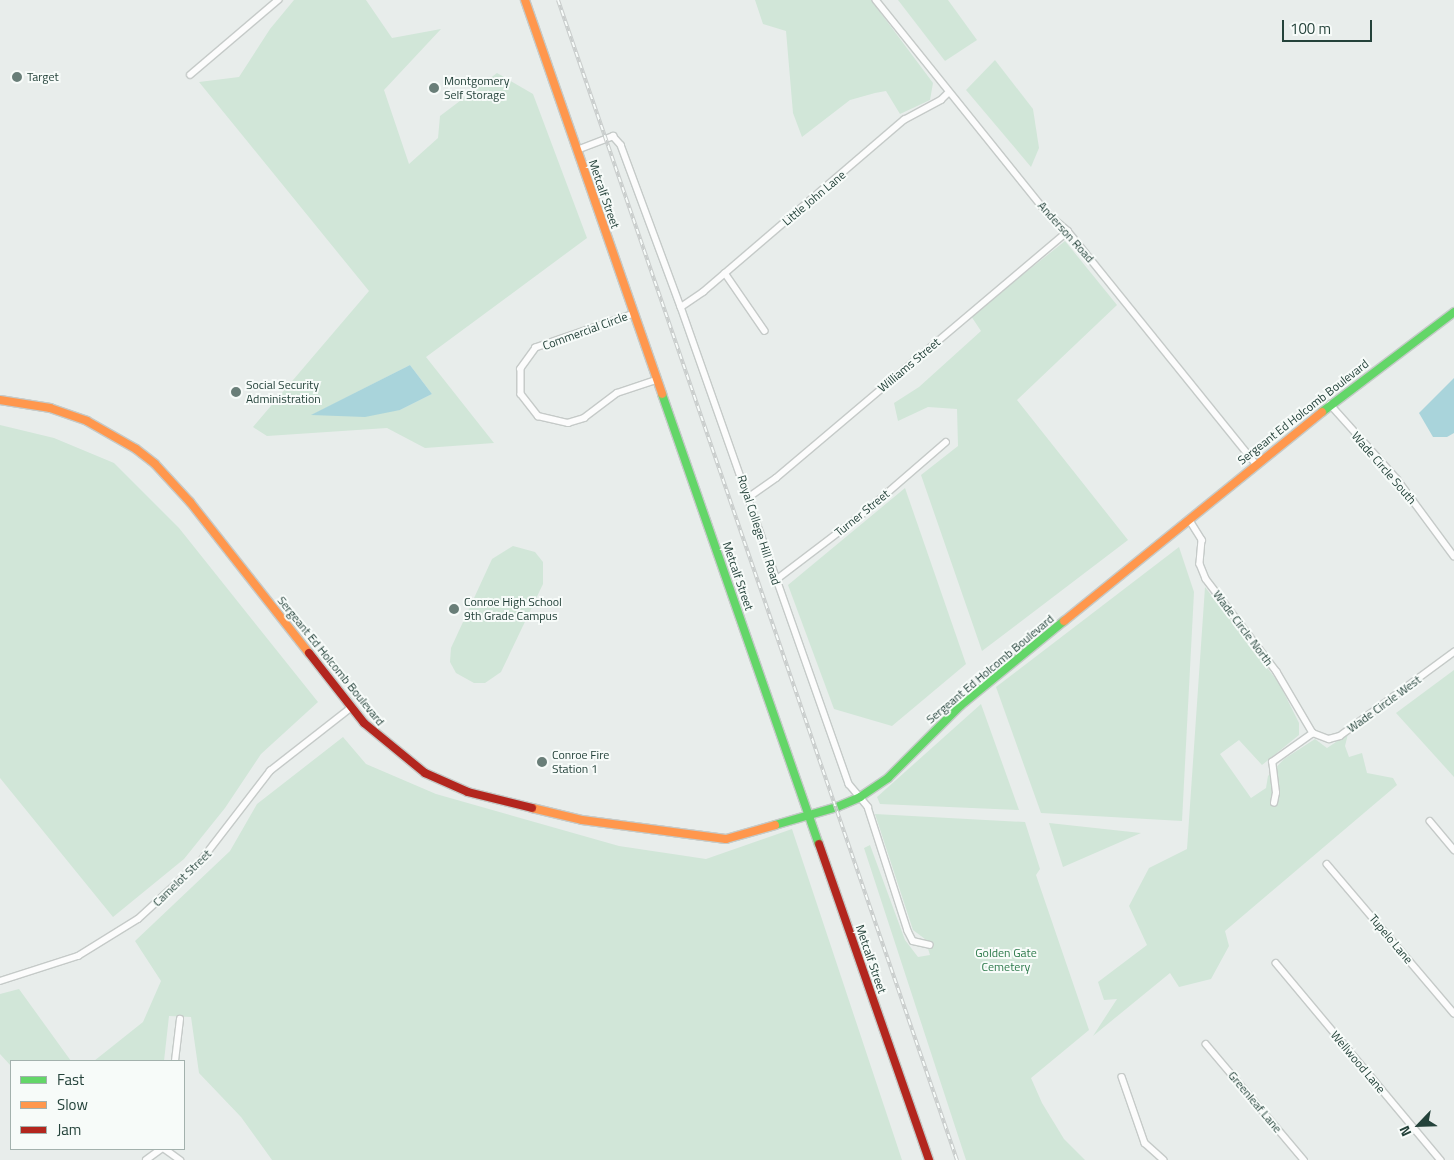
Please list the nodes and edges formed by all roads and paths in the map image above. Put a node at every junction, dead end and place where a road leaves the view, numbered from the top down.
1 (278, 0) edge
2 (525, 0) edge
3 (876, 0) edge
4 (190, 75) dead end
5 (949, 92) junction
6 (577, 150) junction
7 (1068, 231) junction
8 (725, 273) junction
9 (681, 307) junction
10 (1454, 312) edge
11 (634, 314) junction
12 (765, 330) dead end
13 (656, 380) junction
14 (0, 400) edge
15 (1330, 404) junction
16 (946, 442) dead end
17 (1256, 464) junction
18 (749, 497) junction
19 (1189, 520) junction
20 (1454, 556) edge
21 (776, 580) junction
22 (1454, 652) edge
23 (352, 707) junction
24 (1312, 733) junction
25 (860, 797) junction
26 (1274, 803) dead end
27 (810, 815) junction
28 (1430, 822) dead end
29 (1454, 850) edge
30 (1327, 864) dead end
31 (930, 945) dead end
32 (1276, 963) dead end
33 (0, 981) edge
34 (1454, 1013) edge
35 (180, 1019) dead end
36 (1206, 1044) dead end
37 (175, 1060) edge
38 (1122, 1077) dead end
39 (160, 1150) edge
40 (166, 1150) edge
41 (146, 1160) edge
42 (180, 1160) edge
43 (929, 1160) edge
44 (1164, 1160) edge
45 (1304, 1160) edge
46 (1441, 1160) edge

1 - 4 street
2 - 6 street, Metcalf Street
3 - 5 street, Anderson Road
5 - 7 street, Anderson Road
5 - 8 street, Little John Lane
6 - 9 street, Royal College Hill Road
6 - 11 street, Metcalf Street
7 - 17 street, Anderson Road
7 - 18 street, Williams Street
8 - 9 street, Little John Lane
8 - 12 street
9 - 18 street, Royal College Hill Road
10 - 15 street, Sergeant Ed Holcomb Boulevard
11 - 13 street, Metcalf Street
11 - 13 street, Commercial Circle
13 - 27 street, Metcalf Street
14 - 23 street, Sergeant Ed Holcomb Boulevard
15 - 17 street, Sergeant Ed Holcomb Boulevard
15 - 20 street, Wade Circle South
16 - 21 street, Turner Street
17 - 19 street, Sergeant Ed Holcomb Boulevard
18 - 21 street, Royal College Hill Road
19 - 24 street, Wade Circle North
19 - 25 street, Sergeant Ed Holcomb Boulevard
21 - 25 street, Royal College Hill Road
22 - 24 street, Wade Circle West
23 - 27 street, Sergeant Ed Holcomb Boulevard
23 - 33 street, Camelot Street
24 - 26 street
25 - 27 street, Sergeant Ed Holcomb Boulevard
25 - 31 street, Royal College Hill Road
27 - 43 street, Metcalf Street
28 - 29 street
30 - 34 street, Tupelo Lane
32 - 46 street, Wellwood Lane
35 - 37 street
36 - 45 street, Greenleaf Lane
38 - 44 street
39 - 41 street
40 - 42 street

